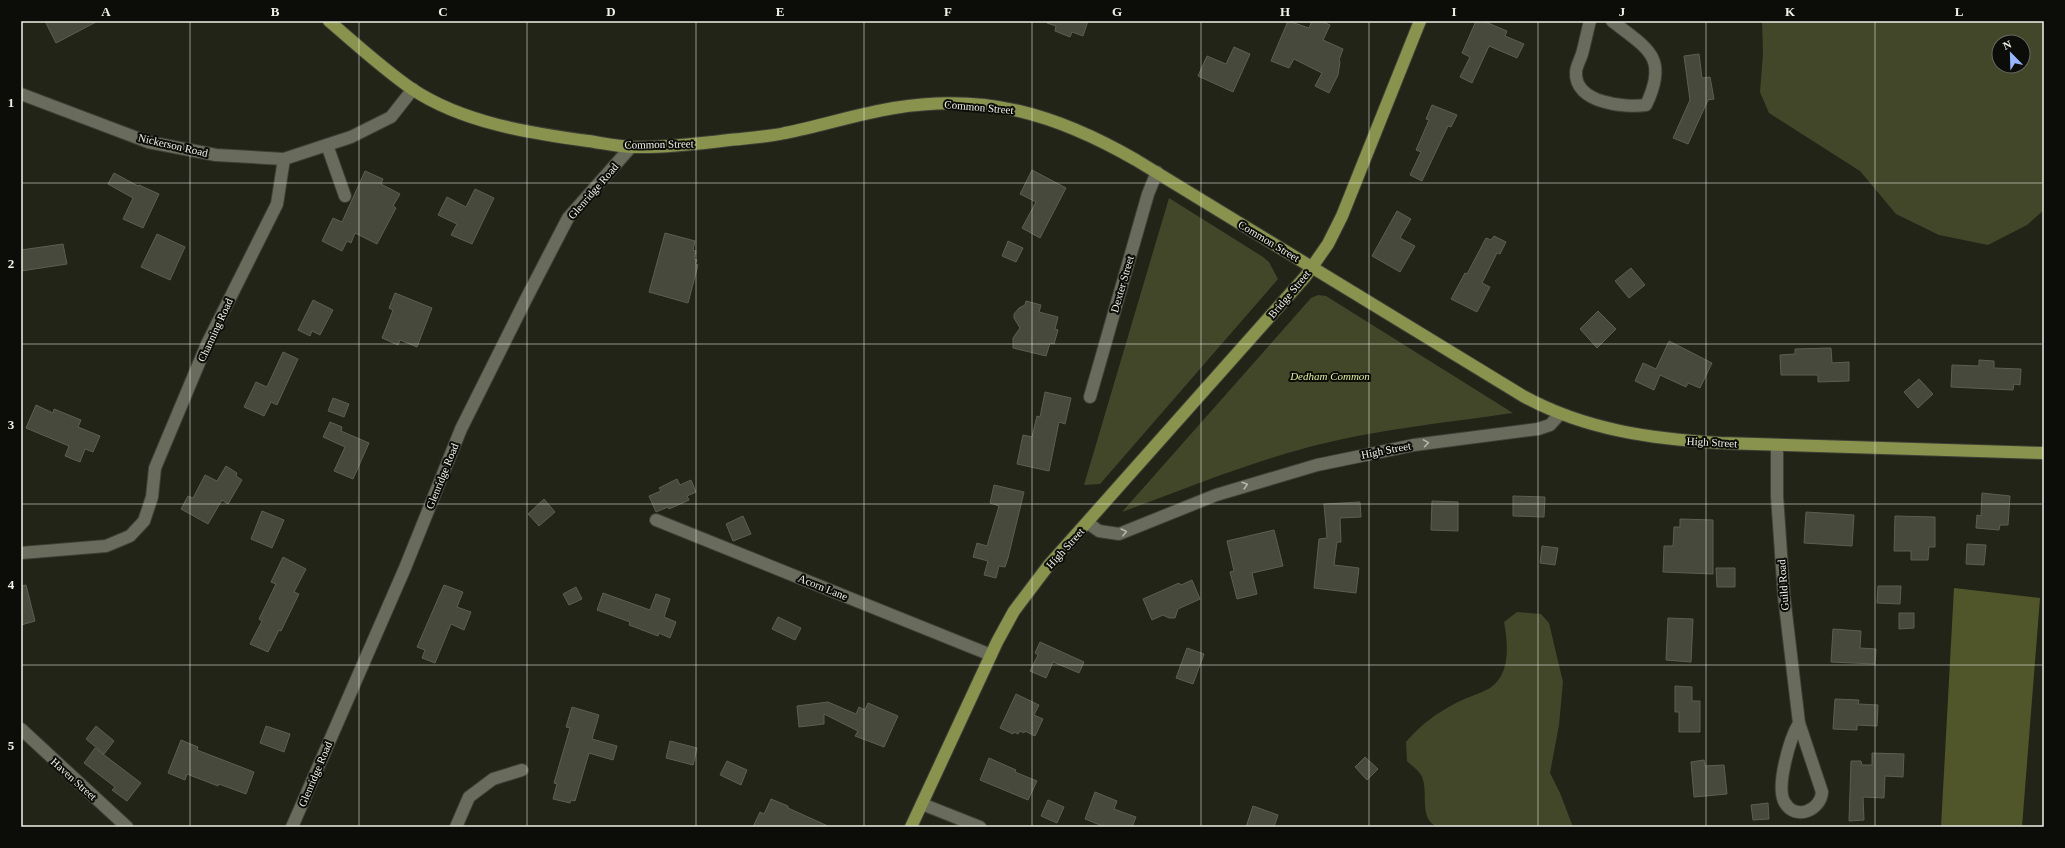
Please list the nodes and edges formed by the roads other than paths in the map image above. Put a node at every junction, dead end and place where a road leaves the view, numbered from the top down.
1 (330, 21) edge
2 (1420, 21) edge
3 (1590, 21) edge
4 (1612, 21) edge
5 (413, 89) junction
6 (21, 94) edge
7 (327, 145) junction
8 (631, 147) junction
9 (284, 159) junction
10 (1157, 172) junction
11 (345, 196) dead end
12 (1312, 267) junction
13 (1090, 398) dead end
14 (1560, 414) junction
15 (1777, 445) junction
16 (2044, 453) edge
17 (656, 520) dead end
18 (1088, 523) junction
19 (21, 553) edge
20 (991, 654) junction
21 (1799, 723) junction
22 (21, 730) edge
23 (522, 770) dead end
24 (922, 804) junction
25 (127, 827) edge
26 (292, 827) edge
27 (456, 827) edge
28 (911, 827) edge
29 (980, 827) edge

1 - 5 main road, Common Street
2 - 12 main road, Bridge Street
3 - 4 street
5 - 7 street
5 - 8 main road, Common Street
6 - 9 street, Nickerson Road
7 - 9 street
7 - 11 street
8 - 10 main road, Common Street
8 - 26 street, Glenridge Road
9 - 19 street, Channing Road
10 - 12 main road, Common Street
10 - 13 street, Dexter Street
12 - 14 main road, Common Street
12 - 18 main road, Bridge Street
14 - 15 main road, High Street
18 -> 14 street, High Street
15 - 16 main road, High Street
15 - 21 street, Guild Road
17 - 20 street, Acorn Lane
18 - 20 main road, High Street
20 - 24 main road, High Street
21 - 21 street, Guild Road
22 - 25 street, Haven Street
23 - 27 street
24 - 28 main road, High Street
24 - 29 street

